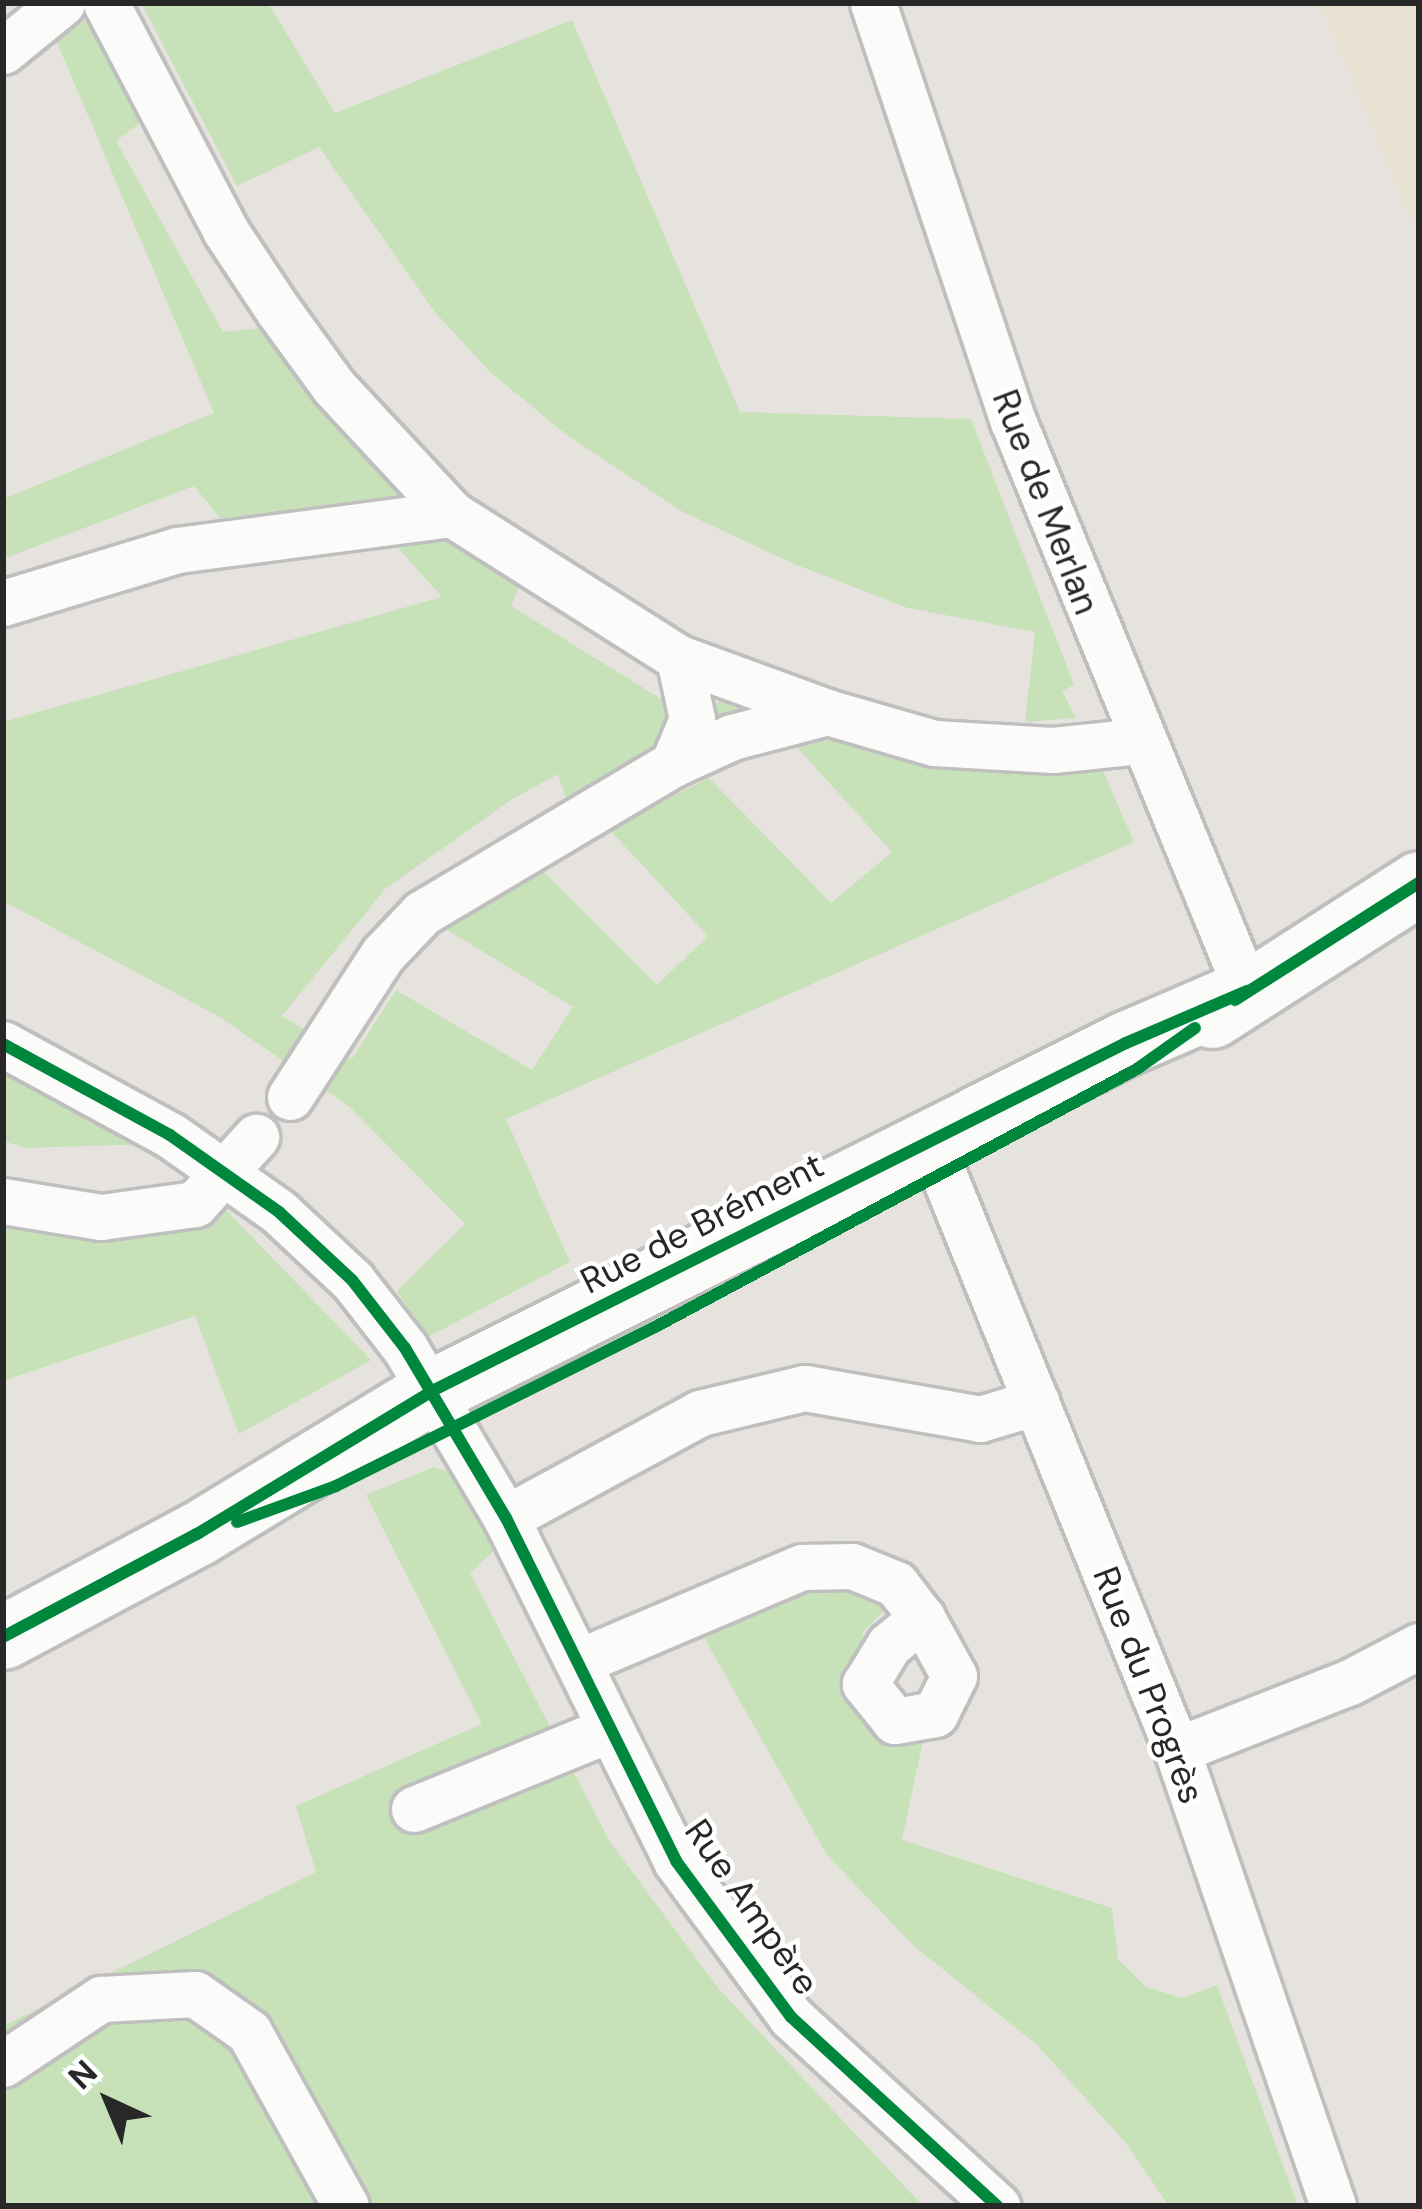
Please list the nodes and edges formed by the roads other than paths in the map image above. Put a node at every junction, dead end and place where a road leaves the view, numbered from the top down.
1 (62, 3) edge
2 (106, 3) edge
3 (873, 3) edge
4 (3, 51) edge
5 (452, 514) junction
6 (3, 603) edge
7 (679, 658) junction
8 (826, 712) junction
9 (1139, 741) junction
10 (673, 764) junction
11 (1419, 883) edge
12 (1247, 992) junction
13 (3, 1044) edge
14 (290, 1097) dead end
15 (256, 1137) dead end
16 (920, 1166) junction
17 (225, 1173) junction
18 (3, 1201) edge
19 (1036, 1402) junction
20 (443, 1410) junction
21 (506, 1518) junction
22 (922, 1618) dead end
23 (3, 1637) edge
24 (1419, 1646) edge
25 (578, 1663) junction
26 (610, 1729) junction
27 (1177, 1750) junction
28 (414, 1809) dead end
29 (3, 2064) edge
30 (346, 2206) edge
31 (997, 2206) edge
32 (1334, 2206) edge

1 - 4 street
2 - 5 street
3 - 9 street, Rue de Merlan
5 - 6 street
5 - 7 street
7 - 8 street
7 - 10 street
8 - 9 street
8 - 10 street
9 - 12 street, Rue de Merlan
10 - 14 street
11 - 12 main road, Rue de Brément
12 - 16 main road, Rue de Brément
12 - 16 main road, Rue de Brément
13 - 17 street, Rue Ampère
15 - 17 street
16 - 19 street, Rue du Progrès
16 - 20 main road, Rue de Brément
17 - 18 street
17 - 20 street, Rue Ampère
19 - 21 street
19 - 27 street, Rue du Progrès
20 - 21 street, Rue Ampère
20 - 23 main road, Rue de Brément
21 - 25 street, Rue Ampère
22 - 25 street
24 - 27 street
25 - 26 street, Rue Ampère
26 - 28 street
26 - 31 street, Rue Ampère
27 - 32 street, Rue du Progrès
29 - 30 street

